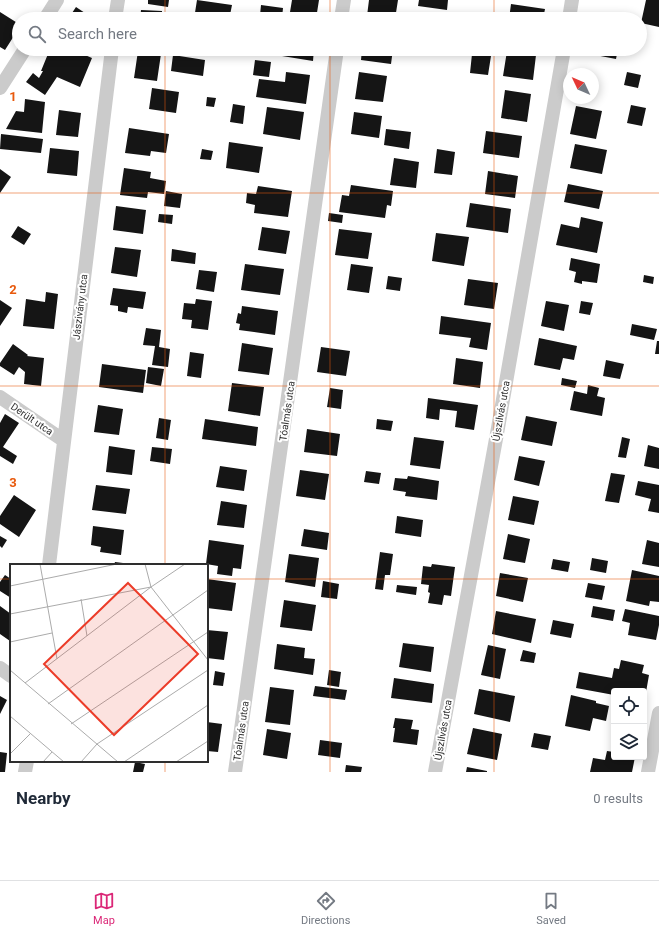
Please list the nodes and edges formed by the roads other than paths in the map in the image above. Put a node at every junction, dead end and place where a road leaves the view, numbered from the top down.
1 (57, 0) edge
2 (118, 0) edge
3 (344, 0) edge
4 (572, 0) edge
5 (49, 12) edge
6 (116, 12) edge
7 (342, 12) edge
8 (570, 12) edge
9 (21, 56) edge
10 (111, 56) edge
11 (336, 56) edge
12 (563, 56) edge
13 (0, 88) edge
14 (0, 397) edge
15 (64, 440) junction
16 (49, 564) edge
17 (0, 668) edge
18 (10, 675) edge
19 (659, 713) edge
20 (27, 762) edge
21 (25, 772) edge
22 (235, 772) edge
23 (435, 772) edge
24 (648, 772) edge

1 - 5 street
2 - 6 street
3 - 7 street
4 - 8 street
9 - 13 street
10 - 15 street, Jászivány utca
11 - 22 street, Tóalmás utca
12 - 23 street, Újszilvás utca
14 - 15 street, Derült utca
15 - 16 street, Jászivány utca
17 - 18 street
19 - 24 street
20 - 21 street

